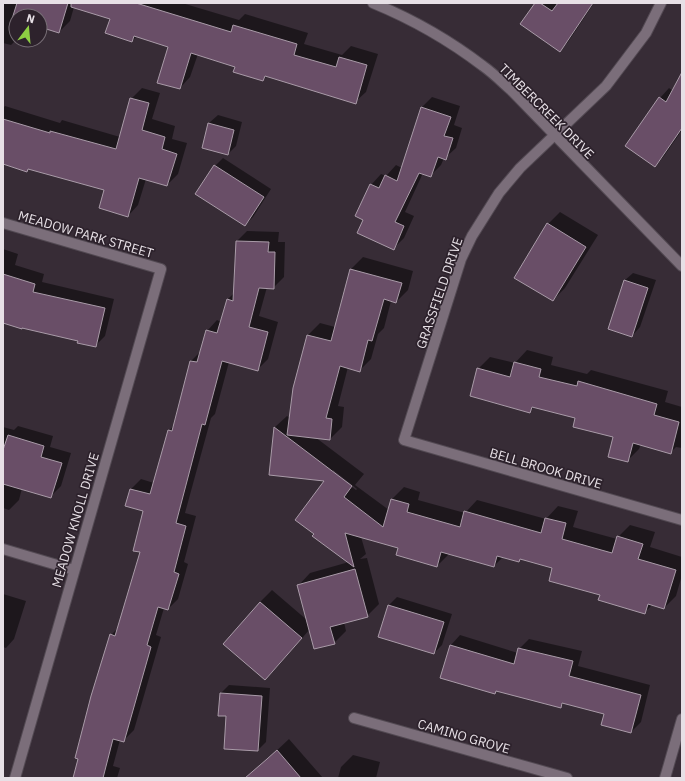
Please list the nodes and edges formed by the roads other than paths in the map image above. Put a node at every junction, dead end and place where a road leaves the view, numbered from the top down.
1 (373, 3) edge
2 (661, 3) edge
3 (555, 135) junction
4 (3, 223) edge
5 (682, 266) edge
6 (161, 269) joint
7 (404, 440) joint
8 (682, 520) edge
9 (3, 549) edge
10 (74, 570) junction
11 (354, 718) dead end
12 (682, 719) edge
13 (15, 778) edge
14 (567, 778) edge
15 (665, 778) edge

1 - 3 street, TIMBERCREEK DRIVE
2 - 3 street, GRASSFIELD DRIVE
3 - 5 street, TIMBERCREEK DRIVE
3 - 7 street, GRASSFIELD DRIVE
4 - 6 street, MEADOW PARK STREET
6 - 10 street, MEADOW KNOLL DRIVE
7 - 8 street, BELL BROOK DRIVE
9 - 10 street
10 - 13 street, MEADOW KNOLL DRIVE
11 - 14 street, CAMINO GROVE
12 - 15 street

